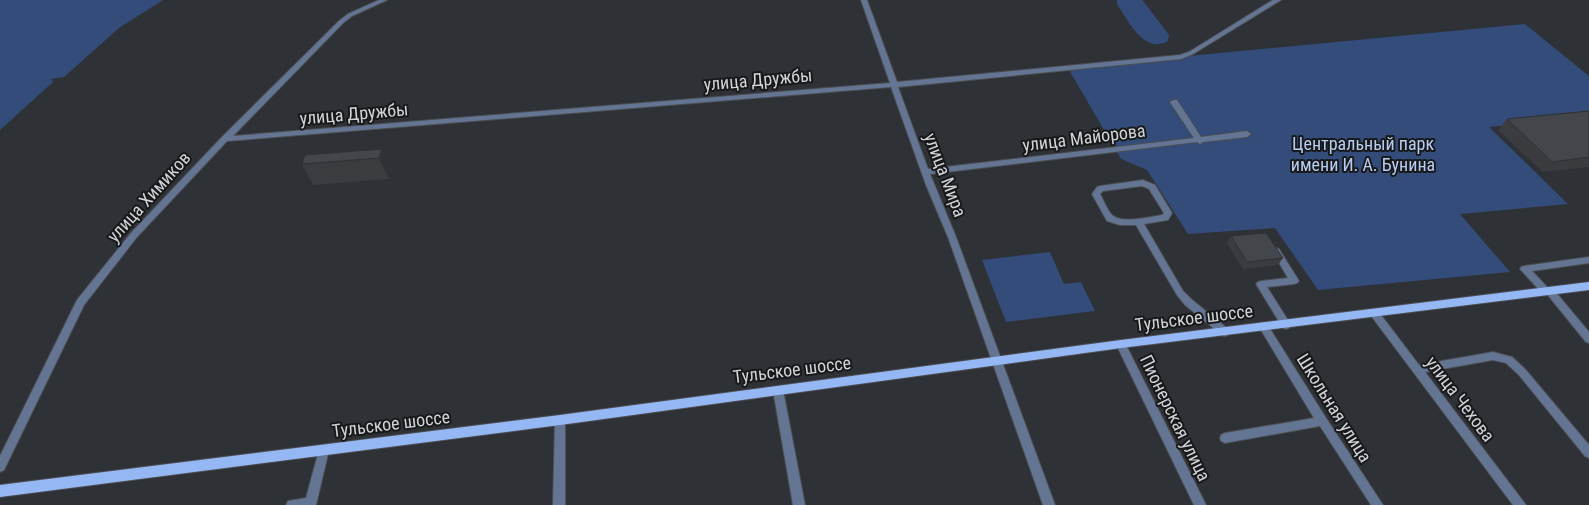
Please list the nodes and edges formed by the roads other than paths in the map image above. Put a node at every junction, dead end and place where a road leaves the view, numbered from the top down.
1 (384, 0) edge
2 (864, 0) edge
3 (1278, 0) edge
4 (895, 84) junction
5 (1174, 102) dead end
6 (1247, 134) dead end
7 (224, 139) junction
8 (1200, 141) junction
9 (926, 172) junction
10 (1138, 222) junction
11 (1272, 246) edge
12 (1589, 260) edge
13 (1589, 286) edge
14 (1547, 291) junction
15 (1375, 314) junction
16 (1286, 325) junction
17 (1264, 327) junction
18 (1225, 332) junction
19 (1589, 339) edge
20 (1121, 344) junction
21 (996, 361) junction
22 (1417, 369) junction
23 (778, 390) junction
24 (560, 420) junction
25 (1322, 421) junction
26 (1225, 438) dead end
27 (324, 450) junction
28 (1589, 453) edge
29 (0, 466) edge
30 (0, 491) edge
31 (311, 504) edge
32 (292, 505) edge
33 (559, 505) edge
34 (800, 505) edge
35 (1049, 505) edge
36 (1200, 505) edge
37 (1377, 505) edge
38 (1520, 505) edge

1 - 7 street, улица Химиков
2 - 4 street, улица Мира
3 - 4 street, улица Дружбы
4 - 7 street, улица Дружбы
4 - 9 street, улица Мира
5 - 8 street
6 - 8 street, улица Майорова
7 - 29 street, улица Химиков
8 - 9 street, улица Майорова
9 - 21 street, улица Мира
10 - 10 street
10 - 18 street
11 - 16 street
12 - 14 street
13 - 14 main road, Тульское шоссе
14 - 15 main road, Тульское шоссе
14 - 19 street
15 - 16 main road, Тульское шоссе
15 - 22 street, улица Чехова
16 - 17 main road, Тульское шоссе
17 - 18 main road, Тульское шоссе
17 - 25 street, Школьная улица
18 - 20 main road, Тульское шоссе
20 - 21 main road, Тульское шоссе
20 - 36 street, Пионерская улица
21 - 23 main road, Тульское шоссе
21 - 35 street, улица Мира
22 - 28 street
22 - 38 street, улица Чехова
23 - 24 main road, Тульское шоссе
23 - 34 street
24 - 27 main road, Тульское шоссе
24 - 33 street
25 - 26 street
25 - 37 street, Школьная улица
27 - 30 main road, Тульское шоссе
27 - 31 street
31 - 32 street

